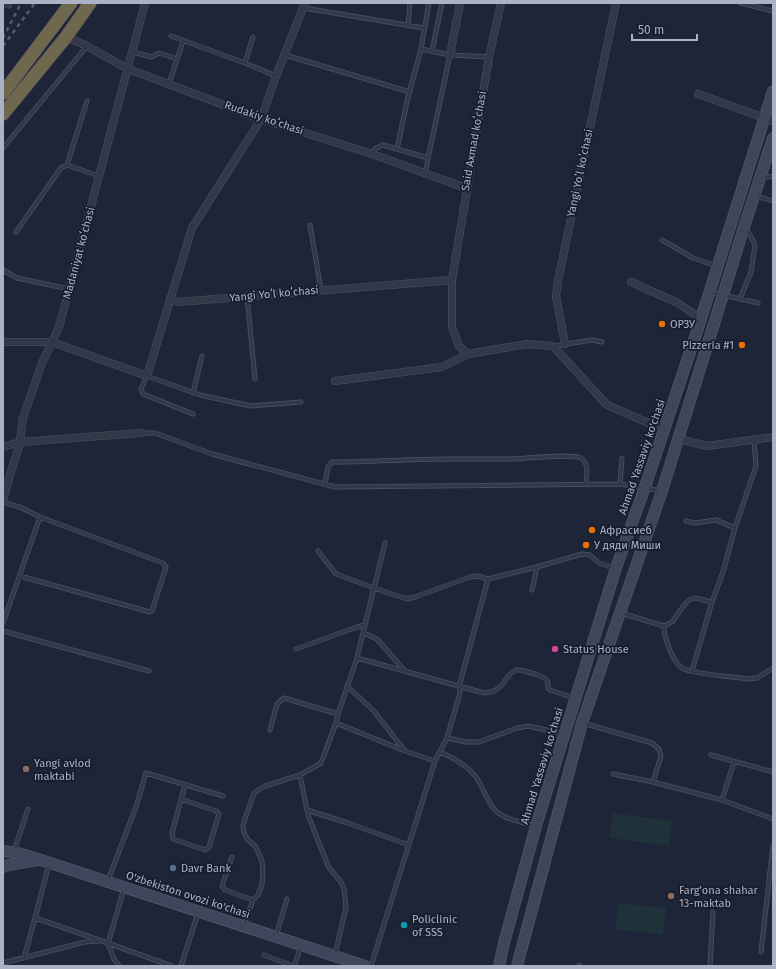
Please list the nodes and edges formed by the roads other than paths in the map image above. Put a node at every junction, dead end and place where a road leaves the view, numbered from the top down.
1 (71, 3) edge
2 (90, 3) edge
3 (145, 3) edge
4 (410, 3) edge
5 (429, 3) edge
6 (442, 3) edge
7 (460, 3) edge
8 (501, 3) edge
9 (616, 3) edge
10 (740, 3) edge
11 (3, 4) edge
12 (9, 6) dead end
13 (304, 6) edge
14 (773, 11) edge
15 (408, 26) junction
16 (424, 28) junction
17 (171, 36) dead end
18 (66, 37) junction
19 (253, 37) dead end
20 (183, 41) junction
21 (87, 46) junction
22 (421, 49) junction
23 (432, 51) junction
24 (133, 52) junction
25 (285, 55) junction
26 (450, 55) junction
27 (489, 57) junction
28 (177, 60) junction
29 (245, 63) junction
30 (126, 68) junction
31 (276, 76) junction
32 (169, 84) junction
33 (3, 92) edge
34 (410, 92) junction
35 (698, 94) dead end
36 (772, 98) edge
37 (87, 101) dead end
38 (4, 112) edge
39 (261, 118) junction
40 (769, 120) edge
41 (773, 138) edge
42 (3, 148) edge
43 (397, 149) junction
44 (372, 154) junction
45 (428, 158) junction
46 (67, 165) junction
47 (426, 172) junction
48 (99, 176) junction
49 (773, 176) edge
50 (760, 178) junction
51 (466, 188) junction
52 (754, 196) junction
53 (773, 201) edge
54 (745, 224) junction
55 (310, 225) dead end
56 (16, 232) dead end
57 (662, 240) dead end
58 (717, 266) junction
59 (3, 270) edge
60 (452, 280) junction
61 (631, 282) dead end
62 (69, 289) junction
63 (321, 290) junction
64 (709, 292) junction
65 (723, 295) junction
66 (247, 296) junction
67 (170, 298) junction
68 (740, 299) junction
69 (758, 303) dead end
70 (701, 319) junction
71 (3, 342) edge
72 (52, 342) junction
73 (602, 342) dead end
74 (565, 344) junction
75 (553, 346) junction
76 (468, 354) junction
77 (202, 356) dead end
78 (146, 376) junction
79 (255, 379) dead end
80 (335, 381) dead end
81 (194, 393) junction
82 (301, 402) dead end
83 (193, 414) dead end
84 (666, 426) junction
85 (142, 433) joint
86 (773, 437) edge
87 (678, 439) junction
88 (754, 440) junction
89 (20, 442) junction
90 (3, 447) edge
91 (622, 458) dead end
92 (324, 484) junction
93 (586, 484) junction
94 (620, 484) junction
95 (645, 487) junction
96 (662, 491) junction
97 (3, 498) edge
98 (3, 502) edge
99 (40, 517) junction
100 (686, 521) dead end
101 (735, 528) junction
102 (385, 543) dead end
103 (318, 551) dead end
104 (538, 566) junction
105 (616, 568) junction
106 (20, 576) junction
107 (488, 579) junction
108 (374, 588) junction
109 (532, 590) dead end
110 (712, 602) junction
111 (620, 613) junction
112 (3, 623) edge
113 (366, 625) junction
114 (664, 626) junction
115 (3, 631) edge
116 (364, 633) junction
117 (296, 649) dead end
118 (357, 658) junction
119 (773, 668) edge
120 (149, 671) dead end
121 (692, 671) junction
122 (405, 672) junction
123 (347, 686) junction
124 (459, 687) junction
125 (575, 699) junction
126 (338, 714) junction
127 (336, 723) junction
128 (582, 723) junction
129 (270, 730) dead end
130 (564, 734) junction
131 (447, 738) junction
132 (405, 751) junction
133 (440, 752) junction
134 (711, 755) dead end
135 (435, 761) junction
136 (734, 762) junction
137 (773, 772) edge
138 (613, 774) dead end
139 (300, 776) junction
140 (653, 782) junction
141 (185, 785) junction
142 (222, 796) dead end
143 (181, 799) junction
144 (722, 800) junction
145 (28, 809) dead end
146 (307, 810) junction
147 (773, 819) edge
148 (536, 826) junction
149 (773, 845) edge
150 (409, 846) junction
151 (3, 847) edge
152 (3, 851) edge
153 (16, 852) junction
154 (232, 857) dead end
155 (45, 861) junction
156 (3, 867) edge
157 (107, 882) junction
158 (124, 887) junction
159 (287, 899) dead end
160 (253, 900) junction
161 (198, 912) junction
162 (713, 912) dead end
163 (35, 918) junction
164 (244, 926) junction
165 (275, 937) junction
166 (101, 941) junction
167 (108, 944) junction
168 (302, 945) junction
169 (761, 952) dead end
170 (264, 955) dead end
171 (335, 956) junction
172 (24, 958) junction
173 (3, 963) edge
174 (119, 966) edge
175 (172, 966) edge
176 (181, 966) edge
177 (365, 966) edge
178 (371, 966) edge
179 (499, 966) edge
180 (517, 966) edge
181 (710, 966) edge

1 - 33 highway
2 - 18 highway
3 - 24 street, Madaniyat koʻchasi
4 - 15 lane
5 - 16 lane
6 - 23 lane
7 - 26 street
8 - 27 street, Said Axmad koʻchasi
9 - 74 street, Yangi Yoʻl koʻchasi
10 - 14 lane
11 - 12 lane
13 - 15 lane
13 - 25 street
15 - 16 lane
16 - 22 lane
17 - 20 lane
18 - 21 street, Rudakiy koʻchasi
18 - 38 highway
19 - 29 lane
20 - 28 lane
20 - 29 lane
21 - 30 street, Rudakiy koʻchasi
21 - 42 lane
22 - 23 lane
22 - 34 lane
23 - 26 lane
24 - 28 lane
24 - 30 street, Madaniyat koʻchasi
25 - 31 street
25 - 34 lane
26 - 27 lane
26 - 45 lane
27 - 51 street, Said Axmad koʻchasi
28 - 32 lane
29 - 31 lane
30 - 32 street, Rudakiy koʻchasi
30 - 48 street, Madaniyat koʻchasi
31 - 39 street
32 - 39 street, Rudakiy koʻchasi
34 - 43 lane
35 - 40 street
36 - 40 main road, Ahmad Yassaviy ko'chasi
37 - 46 lane
39 - 44 street, Rudakiy koʻchasi
39 - 67 street
40 - 58 main road, Ahmad Yassaviy ko'chasi
41 - 50 main road
43 - 44 lane
43 - 45 lane
44 - 47 street, Rudakiy koʻchasi
45 - 47 lane
46 - 48 lane
46 - 56 lane
47 - 51 street, Rudakiy koʻchasi
48 - 62 street, Madaniyat koʻchasi
49 - 50 lane
50 - 52 main road
51 - 60 street, Said Axmad koʻchasi
52 - 53 lane
52 - 54 main road
54 - 65 main road
54 - 68 lane
55 - 63 lane
57 - 58 lane
58 - 64 main road, Ahmad Yassaviy ko'chasi
59 - 62 lane
60 - 63 street, Yangi Yoʻl koʻchasi
60 - 76 street, Said Axmad koʻchasi
61 - 70 street
62 - 72 street, Madaniyat koʻchasi
63 - 66 street, Yangi Yoʻl koʻchasi
64 - 65 lane
64 - 70 main road, Ahmad Yassaviy ko'chasi
65 - 68 lane
65 - 87 main road
66 - 67 street, Yangi Yoʻl koʻchasi
66 - 79 lane
67 - 78 street
68 - 69 lane
70 - 84 main road, Ahmad Yassaviy ko'chasi
71 - 72 street
72 - 78 street
72 - 89 street, Madaniyat koʻchasi
73 - 74 lane
74 - 75 lane
75 - 76 street
75 - 84 street
76 - 80 street
77 - 81 lane
78 - 81 lane
78 - 83 lane
81 - 82 lane
84 - 95 main road, Ahmad Yassaviy ko'chasi
85 - 89 street
85 - 92 lane
86 - 88 street
87 - 88 street
87 - 96 main road
88 - 101 lane
89 - 90 street
89 - 97 street, Madaniyat koʻchasi
91 - 94 lane
92 - 93 lane
92 - 93 lane
93 - 94 lane
94 - 95 lane
95 - 96 lane
95 - 105 main road, Ahmad Yassaviy ko'chasi
96 - 111 main road
98 - 99 lane
99 - 106 lane
99 - 106 lane
100 - 101 lane
101 - 110 lane
102 - 108 lane
103 - 108 lane
104 - 105 lane
104 - 107 lane
104 - 109 lane
105 - 125 main road, Ahmad Yassaviy ko'chasi
106 - 112 lane
107 - 108 lane
107 - 124 lane
108 - 113 lane
110 - 114 lane
110 - 121 lane
111 - 114 lane
111 - 128 main road
113 - 116 lane
113 - 117 lane
114 - 121 lane
115 - 120 lane
116 - 118 lane
116 - 122 lane
118 - 122 lane
118 - 123 lane
119 - 121 lane
122 - 124 lane
123 - 126 lane
123 - 132 lane
124 - 125 lane
124 - 131 lane
125 - 130 main road, Ahmad Yassaviy ko'chasi
126 - 127 lane
126 - 129 lane
127 - 132 lane
127 - 139 lane
128 - 140 lane
128 - 180 main road
130 - 131 lane
130 - 148 main road, Ahmad Yassaviy ko'chasi
131 - 133 lane
132 - 135 lane
133 - 135 lane
133 - 148 lane
134 - 136 lane
135 - 150 lane
136 - 137 lane
136 - 144 lane
138 - 140 lane
139 - 146 lane
139 - 160 lane
140 - 144 lane
141 - 142 lane
141 - 143 lane
141 - 157 lane
143 - 143 lane
144 - 147 lane
145 - 153 lane
146 - 150 lane
146 - 171 lane
148 - 179 main road, Ahmad Yassaviy ko'chasi
149 - 169 lane
150 - 178 lane
151 - 153 main road
152 - 153 main road, O'zbekiston ovozi ko'chasi
153 - 155 main road, O'zbekiston ovozi ko'chasi
154 - 160 lane
155 - 156 main road
155 - 157 main road, O'zbekiston ovozi ko'chasi
155 - 163 lane
157 - 158 main road, O'zbekiston ovozi ko'chasi
158 - 161 main road, O'zbekiston ovozi ko'chasi
158 - 167 lane
159 - 165 lane
160 - 164 lane
161 - 164 main road, O'zbekiston ovozi ko'chasi
161 - 176 lane
162 - 181 lane
163 - 166 lane
163 - 172 lane
164 - 165 main road, O'zbekiston ovozi ko'chasi
165 - 168 main road, O'zbekiston ovozi ko'chasi
166 - 167 lane
166 - 172 lane
167 - 174 lane
167 - 175 lane
168 - 170 lane
168 - 171 main road, O'zbekiston ovozi ko'chasi
171 - 177 main road, O'zbekiston ovozi ko'chasi
172 - 173 lane

